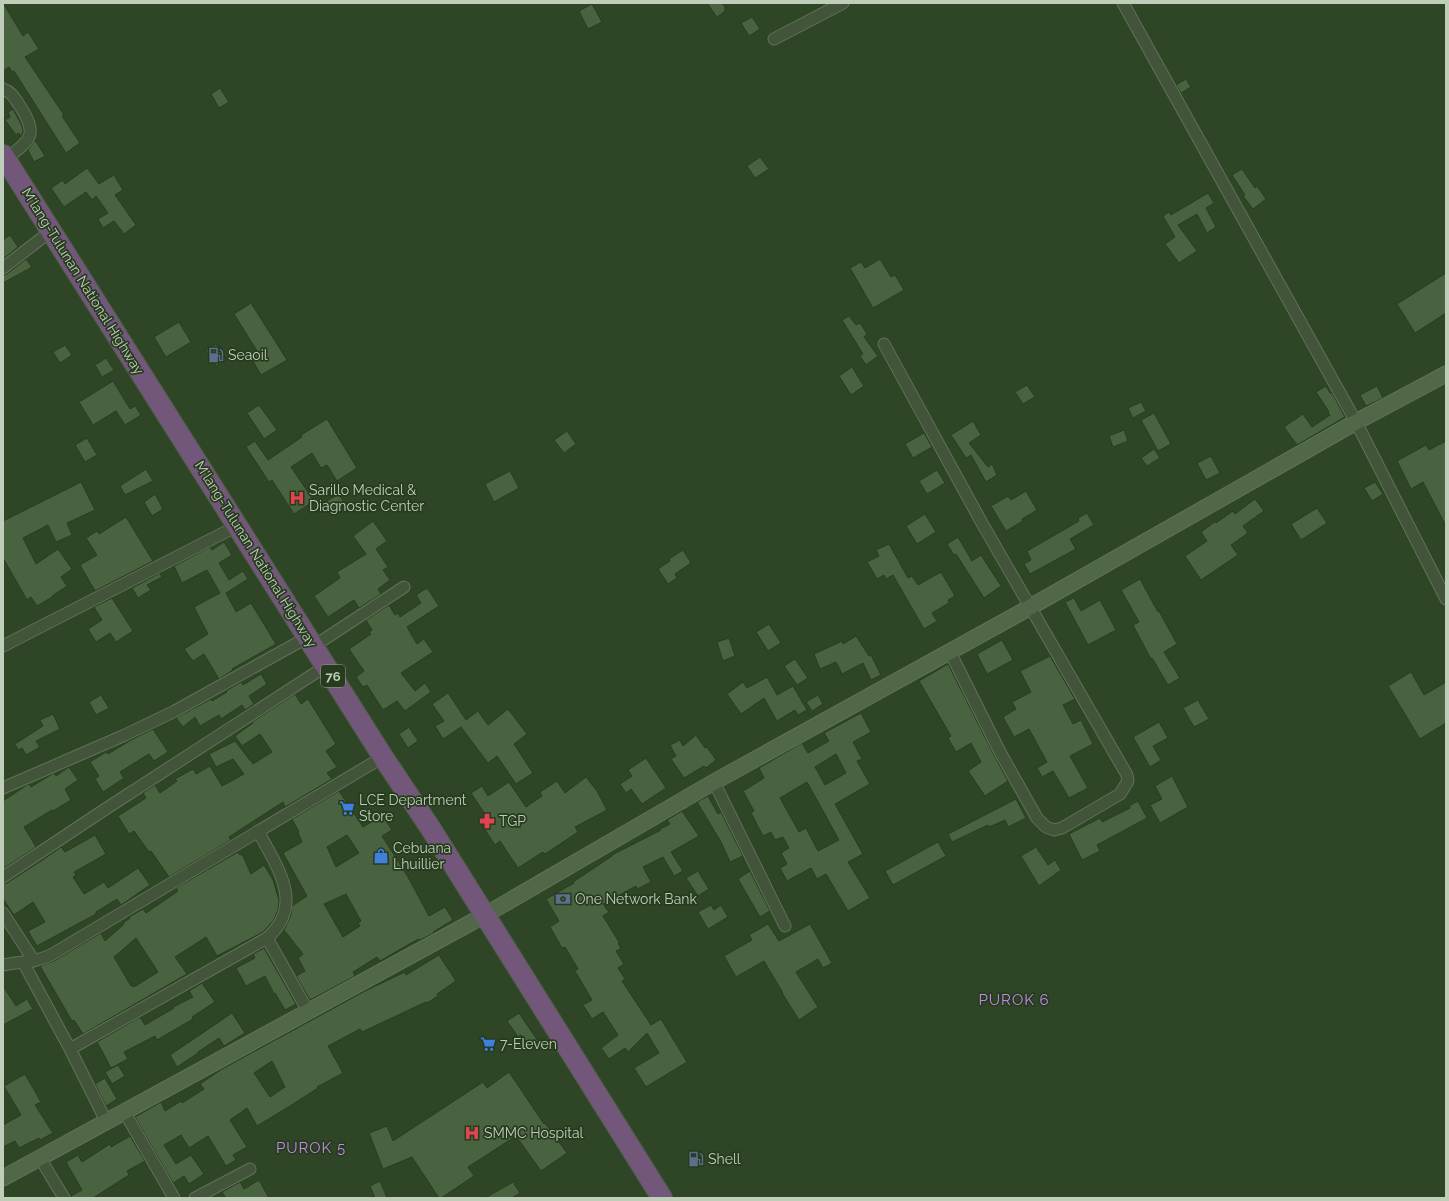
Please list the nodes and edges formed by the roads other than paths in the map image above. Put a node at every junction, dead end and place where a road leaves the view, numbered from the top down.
1 (843, 3) edge
2 (1123, 3) edge
3 (774, 39) dead end
4 (3, 89) edge
5 (5, 161) edge
6 (52, 231) junction
7 (3, 268) edge
8 (884, 344) dead end
9 (1446, 374) edge
10 (1356, 422) junction
11 (237, 526) junction
12 (404, 587) dead end
13 (1446, 599) edge
14 (1031, 607) junction
15 (311, 642) junction
16 (3, 646) edge
17 (950, 652) junction
18 (326, 666) junction
19 (383, 757) junction
20 (714, 782) junction
21 (3, 788) edge
22 (258, 831) junction
23 (3, 877) edge
24 (3, 913) edge
25 (485, 915) junction
26 (785, 926) dead end
27 (268, 938) junction
28 (29, 962) junction
29 (3, 965) edge
30 (308, 1011) junction
31 (70, 1049) junction
32 (124, 1111) junction
33 (106, 1121) junction
34 (40, 1158) junction
35 (250, 1169) dead end
36 (3, 1178) edge
37 (64, 1198) edge
38 (174, 1198) edge
39 (195, 1198) edge
40 (662, 1198) edge

1 - 3 street
2 - 10 street
4 - 5 street
5 - 6 highway, M'lang-Tulunan National Highway / 76
6 - 7 street
6 - 11 highway, M'lang-Tulunan National Highway / 76
8 - 14 street
9 - 10 main road
10 - 13 street
10 - 14 main road
11 - 15 highway, M'lang-Tulunan National Highway / 76
11 - 16 street
12 - 15 street
14 - 17 main road
14 - 17 street
15 - 18 highway, M'lang-Tulunan National Highway / 76
15 - 21 street
17 - 20 main road
18 - 19 highway, M'lang-Tulunan National Highway / 76
18 - 23 street
19 - 22 street
19 - 25 highway, M'lang-Tulunan National Highway / 76
20 - 25 main road
20 - 26 street
22 - 27 street
22 - 28 street
24 - 28 street
25 - 30 main road
25 - 40 highway, M'lang-Tulunan National Highway / 76
27 - 30 street
27 - 31 street
28 - 29 street
28 - 31 street
30 - 32 main road
31 - 33 street
32 - 33 main road
32 - 38 street
33 - 34 main road
34 - 36 main road
34 - 37 street
35 - 39 street

